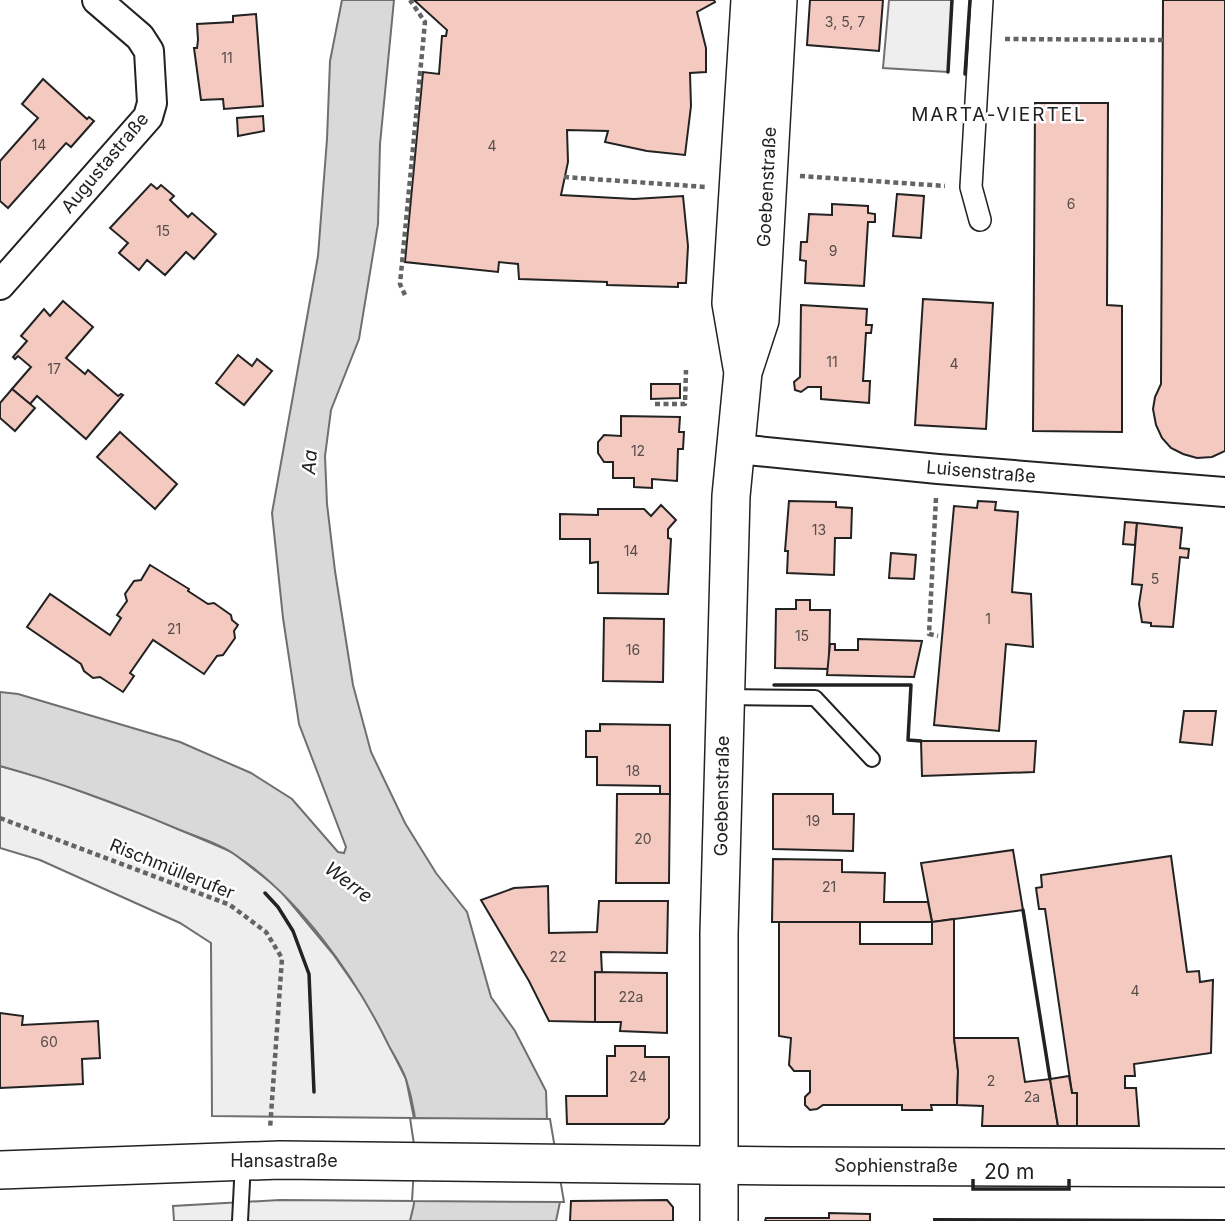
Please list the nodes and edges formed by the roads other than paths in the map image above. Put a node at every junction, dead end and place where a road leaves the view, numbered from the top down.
1 (97, 0) edge
2 (750, 0) edge
3 (778, 0) edge
4 (982, 0) edge
5 (753, 182) junction
6 (980, 220) dead end
7 (0, 285) edge
8 (737, 449) junction
9 (1225, 492) edge
10 (725, 697) junction
11 (872, 759) dead end
12 (264, 1161) junction
13 (568, 1163) joint
14 (718, 1164) junction
15 (1225, 1168) edge
16 (0, 1170) edge
17 (240, 1221) edge
18 (719, 1221) edge

1 - 7 street, Augustastraße
2 - 5 street, Goebenstraße
3 - 5 street, Goebenstraße
4 - 6 street
5 - 8 street, Goebenstraße
8 - 9 street, Luisenstraße
8 - 10 street, Goebenstraße
10 - 11 lane
10 - 14 street, Goebenstraße
12 - 13 street, Hansastraße
12 - 16 street, Hansastraße
12 - 17 lane
13 - 14 street, Sophienstraße
14 - 15 street, Sophienstraße
14 - 18 street, Goebenstraße

